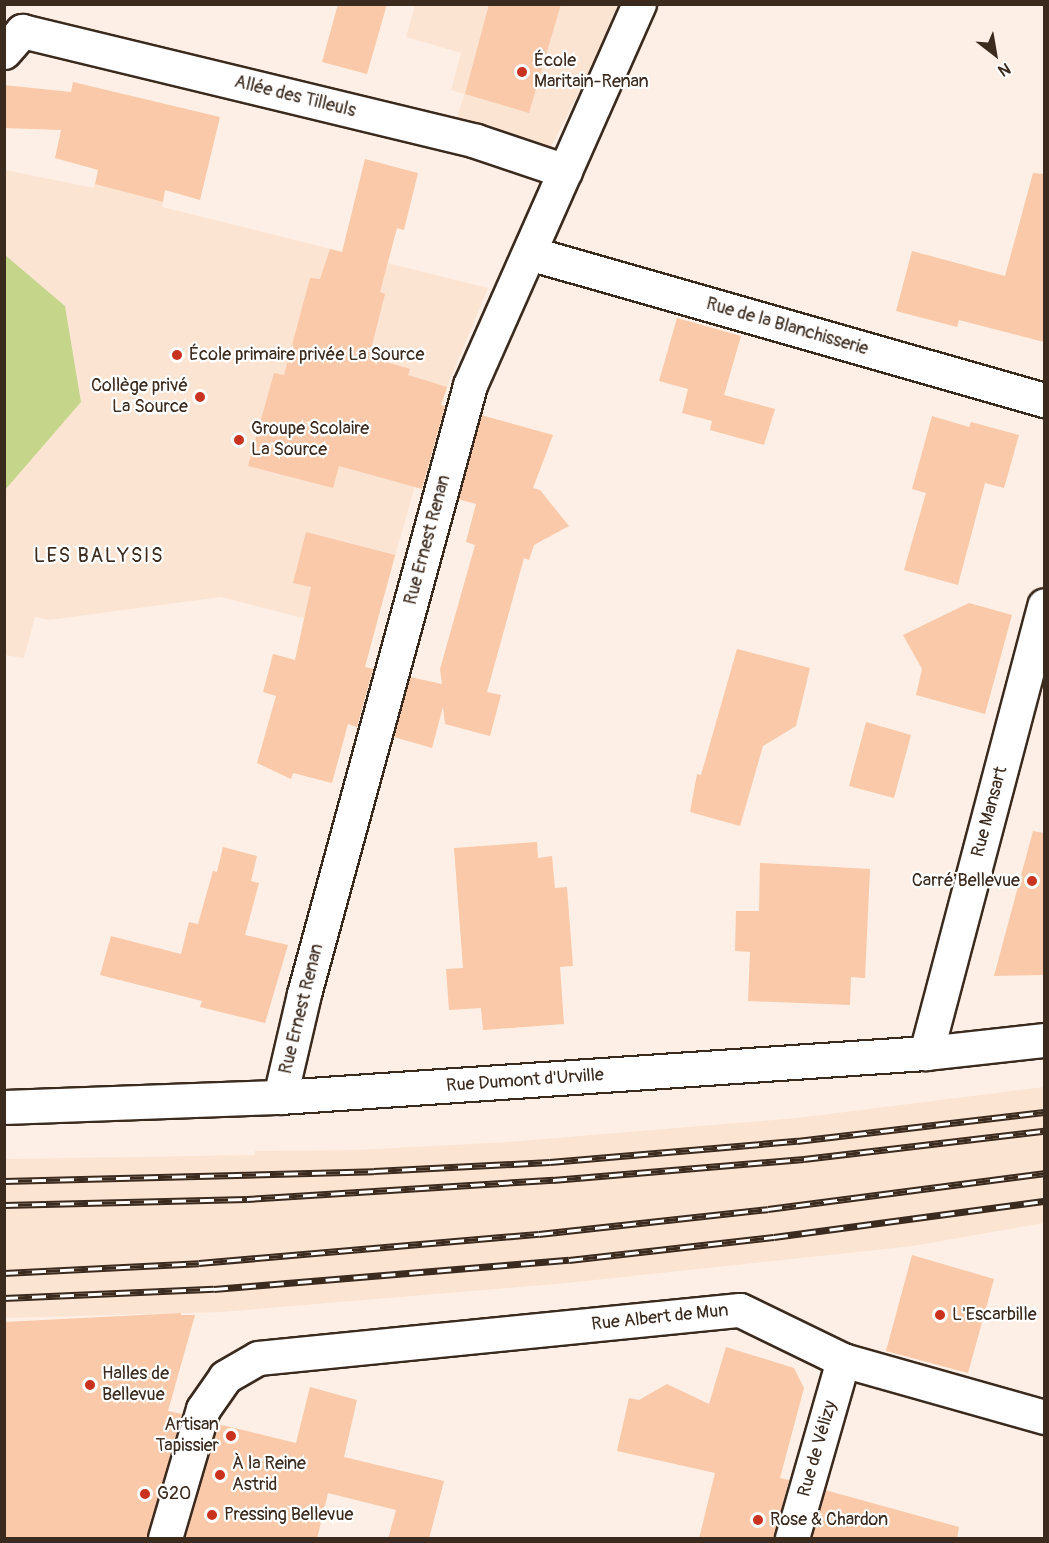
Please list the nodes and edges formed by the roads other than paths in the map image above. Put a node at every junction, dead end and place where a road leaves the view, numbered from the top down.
1 (639, 4) edge
2 (13, 41) edge
3 (565, 171) junction
4 (529, 253) junction
5 (1044, 400) edge
6 (1044, 605) edge
7 (1044, 1040) edge
8 (926, 1053) junction
9 (280, 1097) junction
10 (4, 1107) edge
11 (843, 1360) junction
12 (1044, 1417) edge
13 (165, 1539) edge
14 (792, 1539) edge

1 - 3 street, Rue Ernest Renan
2 - 3 street, Allée des Tilleuls
3 - 4 street, Rue Ernest Renan
4 - 5 street, Rue de la Blanchisserie
4 - 9 street, Rue Ernest Renan
6 - 8 street, Rue Mansart
7 - 8 street, Rue Dumont d'Urville
8 - 9 street, Rue Dumont d'Urville
9 - 10 street, Rue Dumont d'Urville
11 - 12 street, Rue Albert de Mun
11 - 13 street, Rue Albert de Mun
11 - 14 street, Rue de Vélizy

